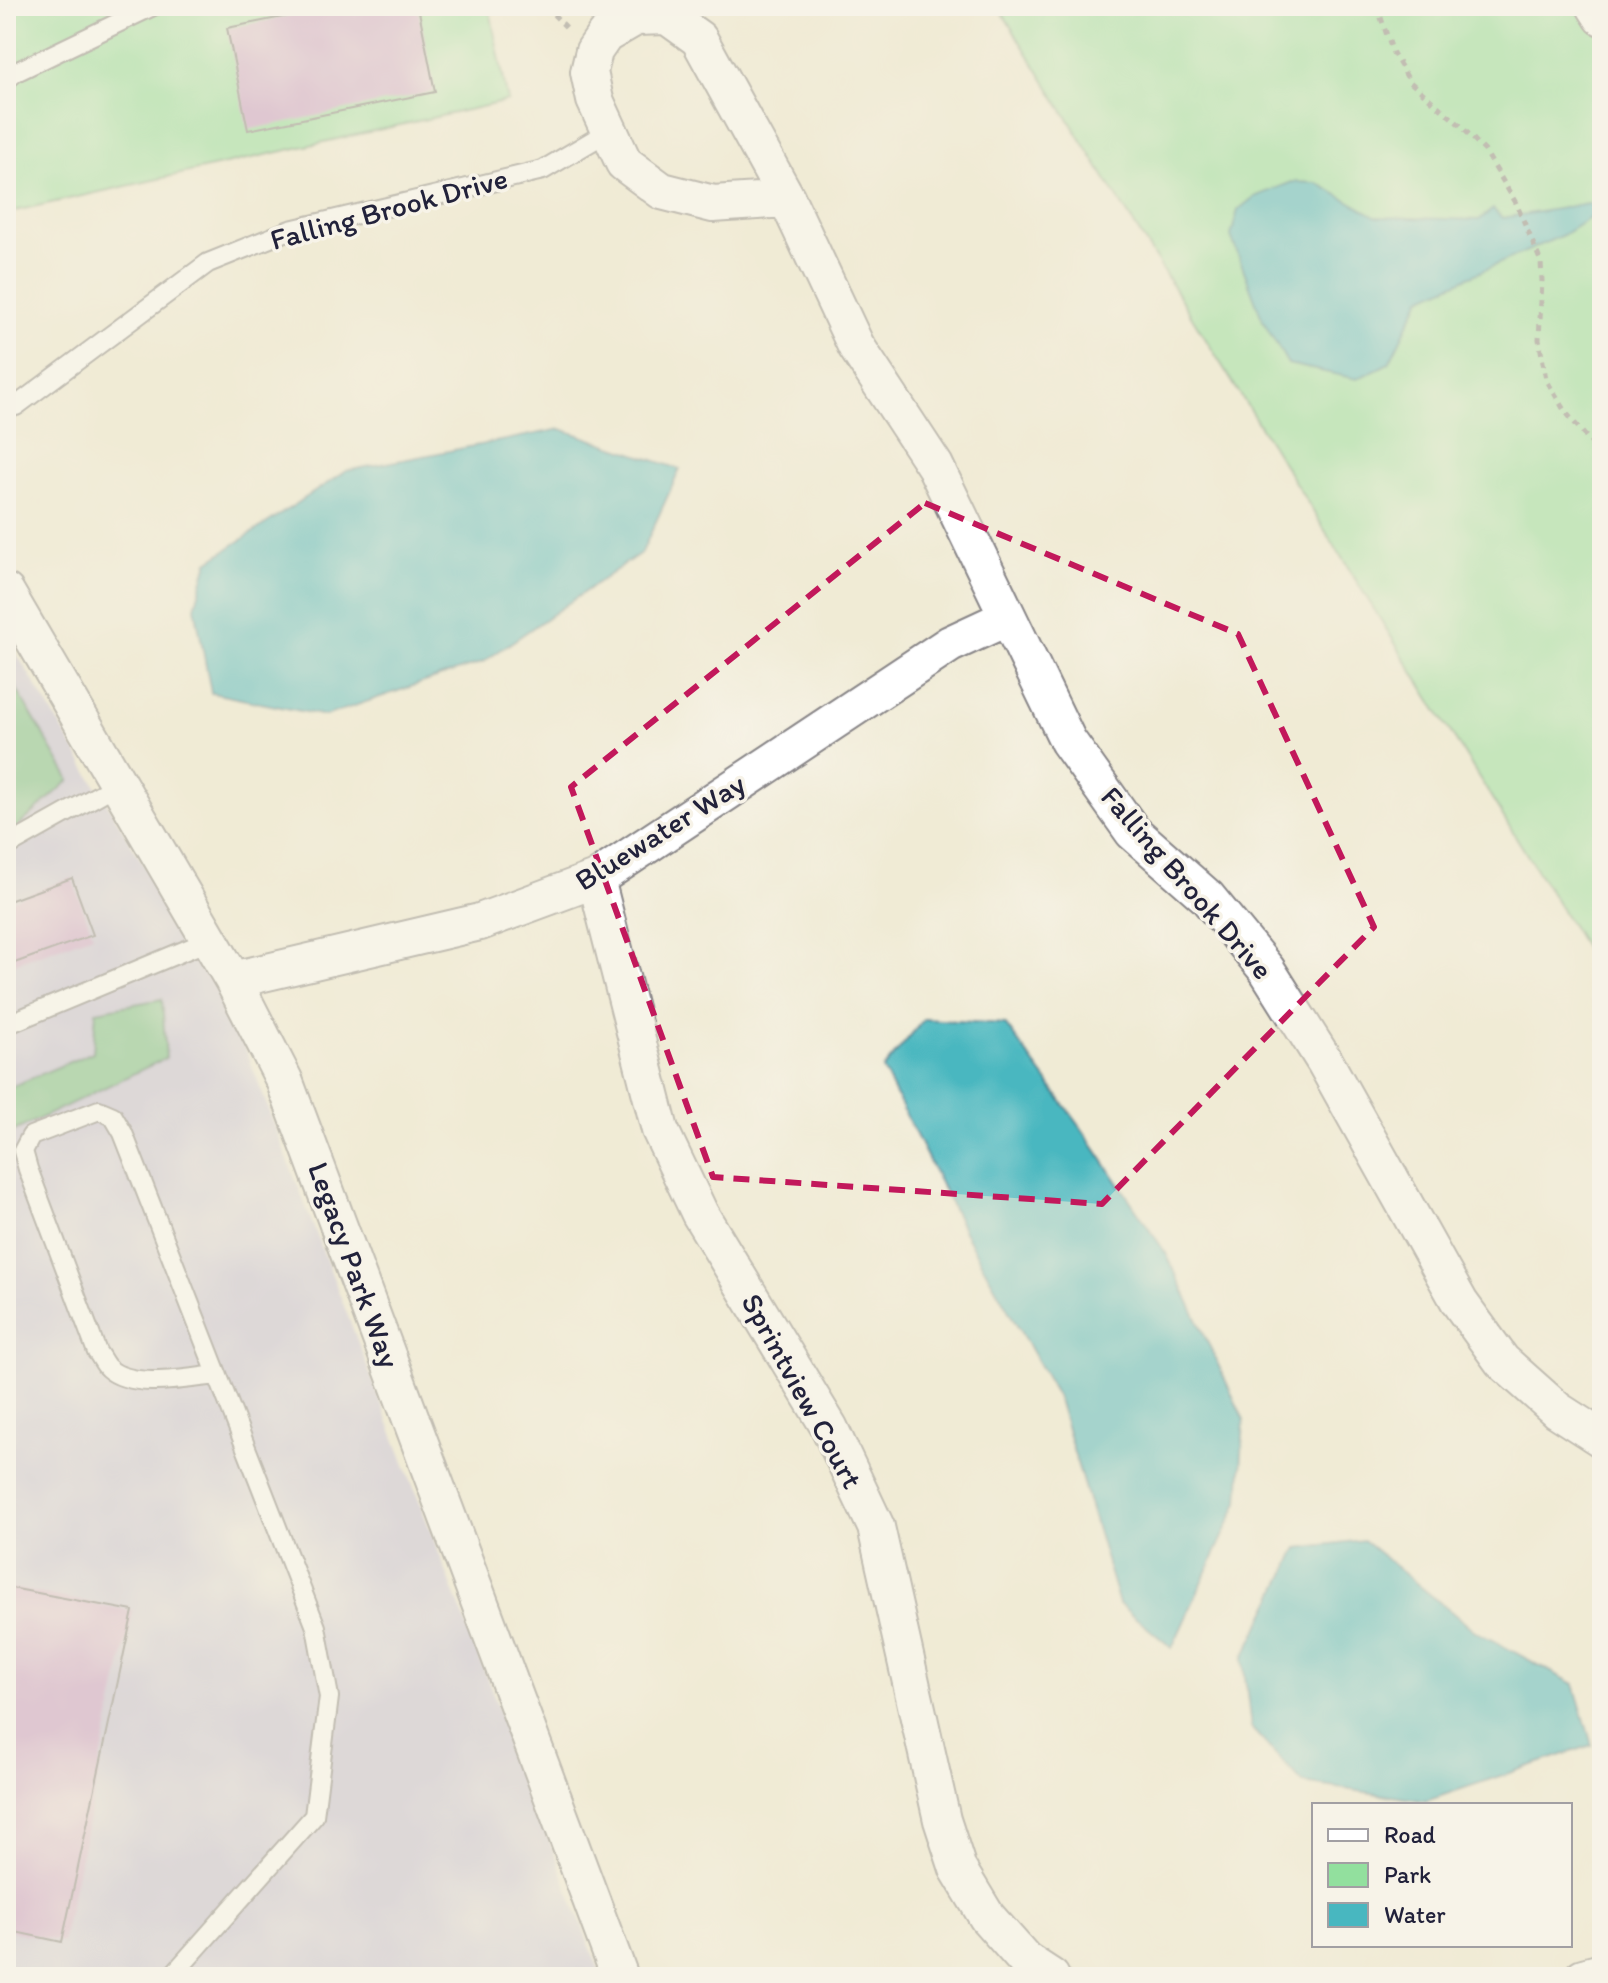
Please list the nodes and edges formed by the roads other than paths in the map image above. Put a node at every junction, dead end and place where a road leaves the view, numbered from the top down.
1 (153, 6) edge
2 (1595, 6) edge
3 (1602, 17) edge
4 (6, 80) edge
5 (609, 131) junction
6 (787, 199) junction
7 (16, 406) dead end
8 (6, 592) edge
9 (1006, 618) junction
10 (118, 784) junction
11 (6, 847) edge
12 (596, 879) junction
13 (210, 940) junction
14 (233, 980) junction
15 (6, 1025) edge
16 (217, 1375) junction
17 (1602, 1439) edge
18 (1602, 1972) edge
19 (171, 1977) edge
20 (620, 1977) edge
21 (1051, 1977) edge
22 (1583, 1977) edge

1 - 4 lane
2 - 3 street
5 - 6 street, Falling Brook Drive
5 - 6 street, Falling Brook Drive
5 - 7 lane, Falling Brook Drive
6 - 9 street, Falling Brook Drive
8 - 10 street, Legacy Park Way
9 - 12 street, Bluewater Way
9 - 17 street, Falling Brook Drive
10 - 11 lane
10 - 13 street, Legacy Park Way
12 - 14 street, Bluewater Way
12 - 21 street, Sprintview Court
13 - 14 street, Legacy Park Way
13 - 15 lane
14 - 20 street, Legacy Park Way
16 - 16 lane
16 - 19 lane
18 - 22 street

